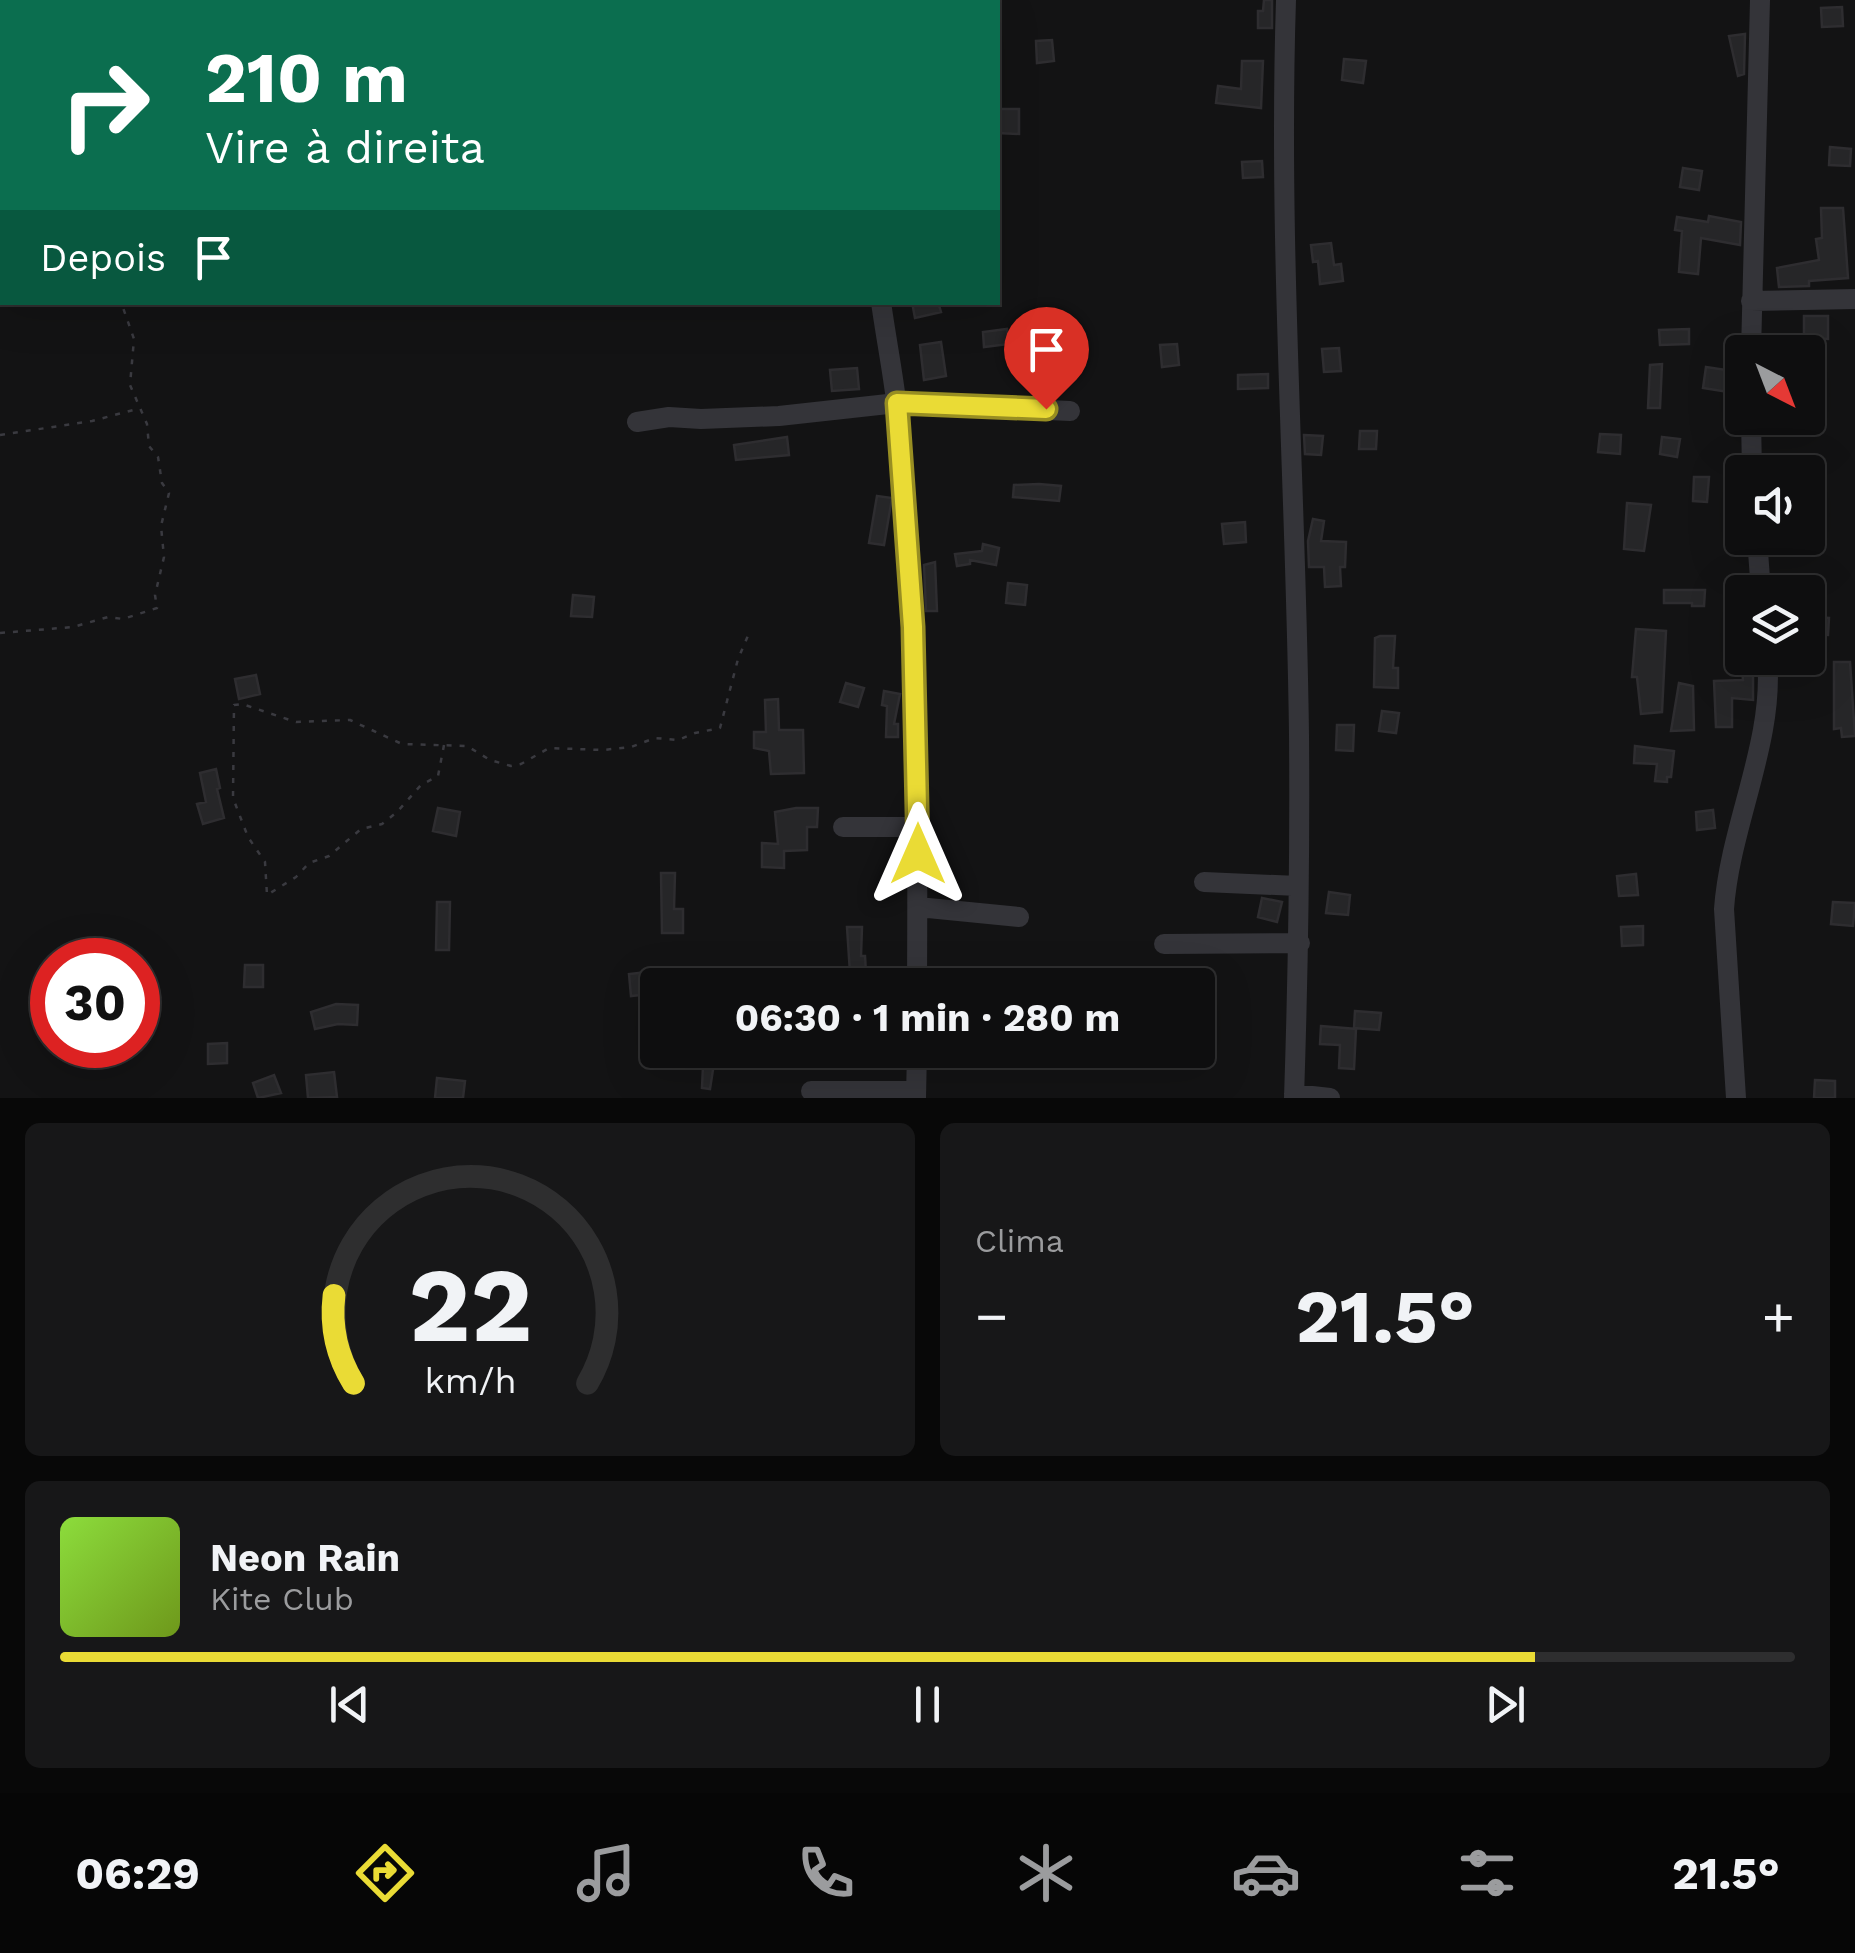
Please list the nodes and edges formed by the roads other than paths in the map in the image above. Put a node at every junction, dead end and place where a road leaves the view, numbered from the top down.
1 (1286, 0) edge
2 (1760, 0) edge
3 (1855, 299) edge
4 (1751, 300) junction
5 (881, 305) edge
6 (1751, 335) edge
7 (897, 403) junction
8 (1070, 411) dead end
9 (637, 422) dead end
10 (1767, 675) edge
11 (843, 827) dead end
12 (918, 827) junction
13 (1204, 882) dead end
14 (1298, 886) junction
15 (918, 907) junction
16 (1019, 917) dead end
17 (1300, 942) junction
18 (1164, 944) dead end
19 (917, 968) edge
20 (917, 1068) edge
21 (811, 1091) dead end
22 (916, 1094) edge
23 (1294, 1096) edge
24 (1330, 1098) edge
25 (1736, 1098) edge

1 - 14 street
2 - 4 street
3 - 4 street
4 - 6 street
5 - 7 street
7 - 8 street
7 - 9 street
7 - 12 street
10 - 25 street
11 - 12 street
12 - 15 street
13 - 14 street
14 - 17 street
15 - 16 street
15 - 19 street
17 - 18 street
17 - 23 street
20 - 22 street
21 - 22 street
23 - 24 street

